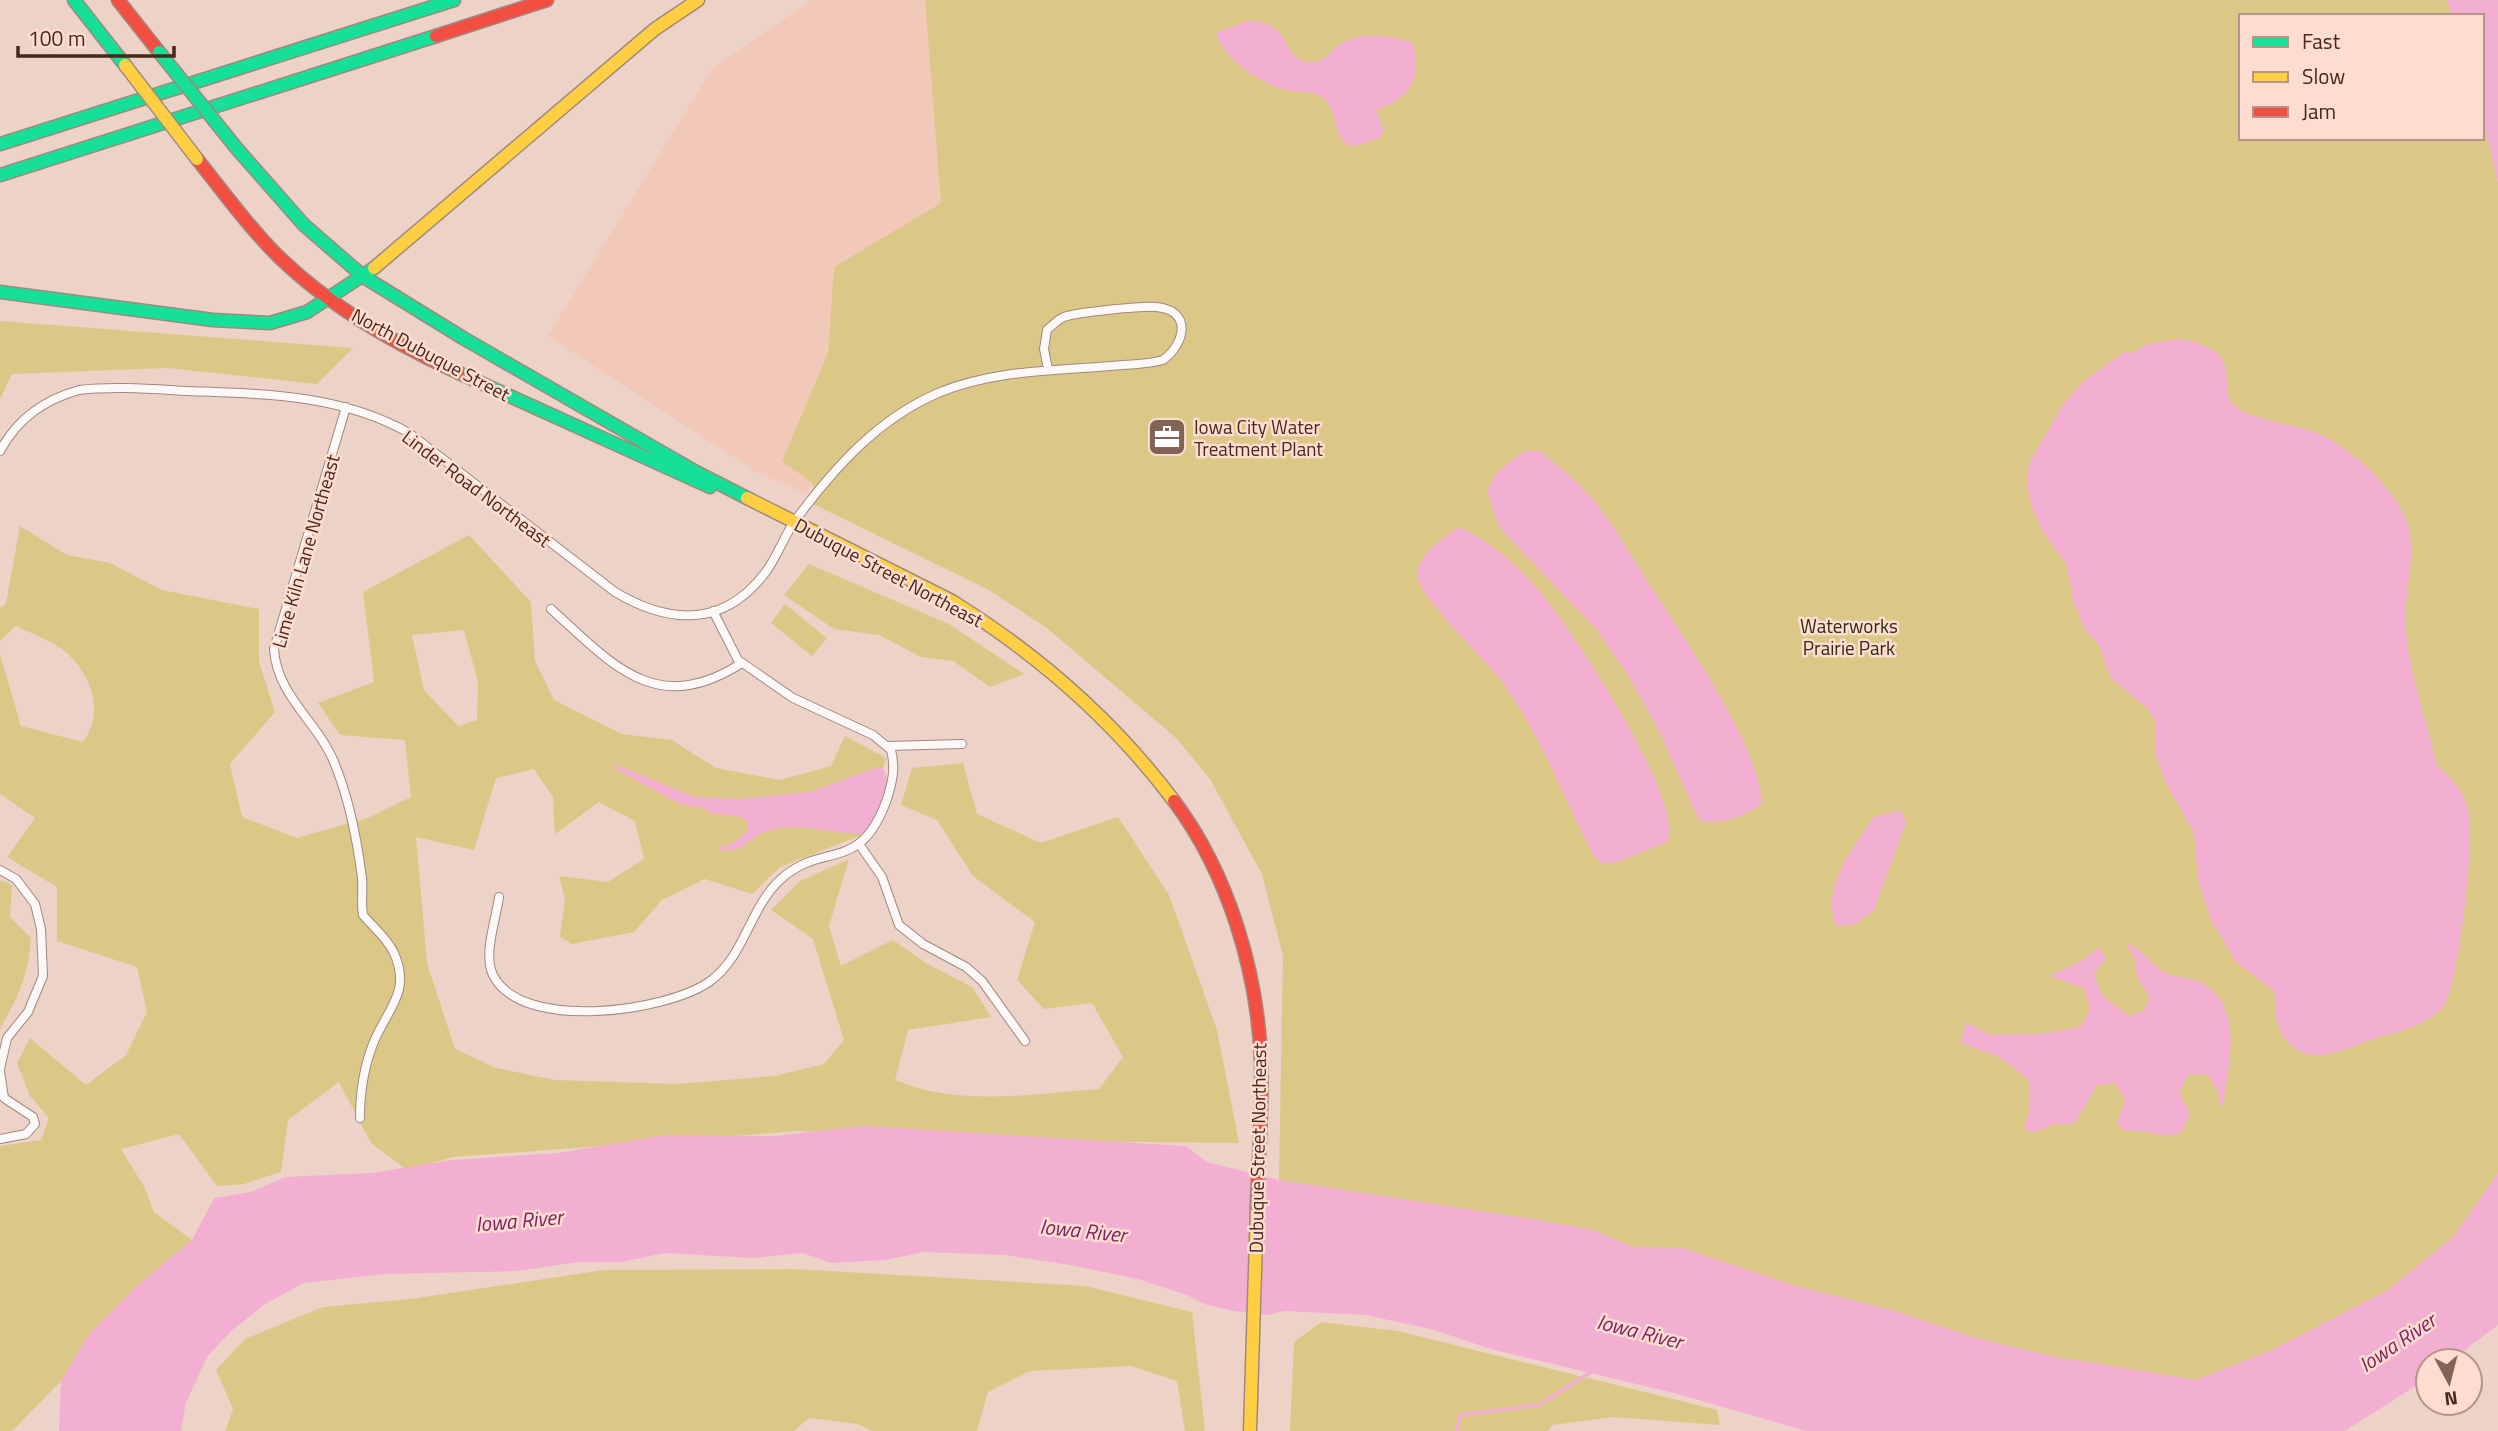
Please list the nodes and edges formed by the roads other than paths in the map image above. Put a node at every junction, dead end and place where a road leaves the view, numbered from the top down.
1 (74, 0) edge
2 (118, 0) edge
3 (454, 0) edge
4 (547, 0) edge
5 (698, 0) edge
6 (0, 144) edge
7 (0, 176) edge
8 (364, 277) junction
9 (0, 292) edge
10 (331, 300) junction
11 (1048, 369) junction
12 (346, 407) junction
13 (0, 451) edge
14 (779, 514) junction
15 (794, 522) junction
16 (551, 610) dead end
17 (713, 611) junction
18 (742, 663) junction
19 (962, 744) dead end
20 (887, 746) junction
21 (859, 844) junction
22 (0, 870) edge
23 (499, 897) dead end
24 (1025, 1041) dead end
25 (0, 1070) edge
26 (360, 1118) dead end
27 (0, 1139) edge
28 (1250, 1431) edge

1 - 10 main road, North Dubuque Street, bridge
2 - 8 main road, Dubuque Street Northeast, bridge
3 - 6 main road
4 - 7 main road
5 - 8 main road
8 - 10 main road
8 - 14 main road, Dubuque Street Northeast
9 - 10 main road
10 - 14 main road, North Dubuque Street
11 - 11 street, Linder Road Northeast
11 - 15 street, Linder Road Northeast
12 - 13 street, Linder Road Northeast
12 - 17 street, Linder Road Northeast
12 - 26 street, Lime Kiln Lane Northeast
14 - 15 main road, Dubuque Street Northeast
15 - 17 street, Linder Road Northeast
15 - 28 main road, Dubuque Street Northeast
16 - 18 street
17 - 18 street
18 - 20 street
19 - 20 street
20 - 21 street
21 - 23 street
21 - 24 street
22 - 25 street
25 - 27 street

